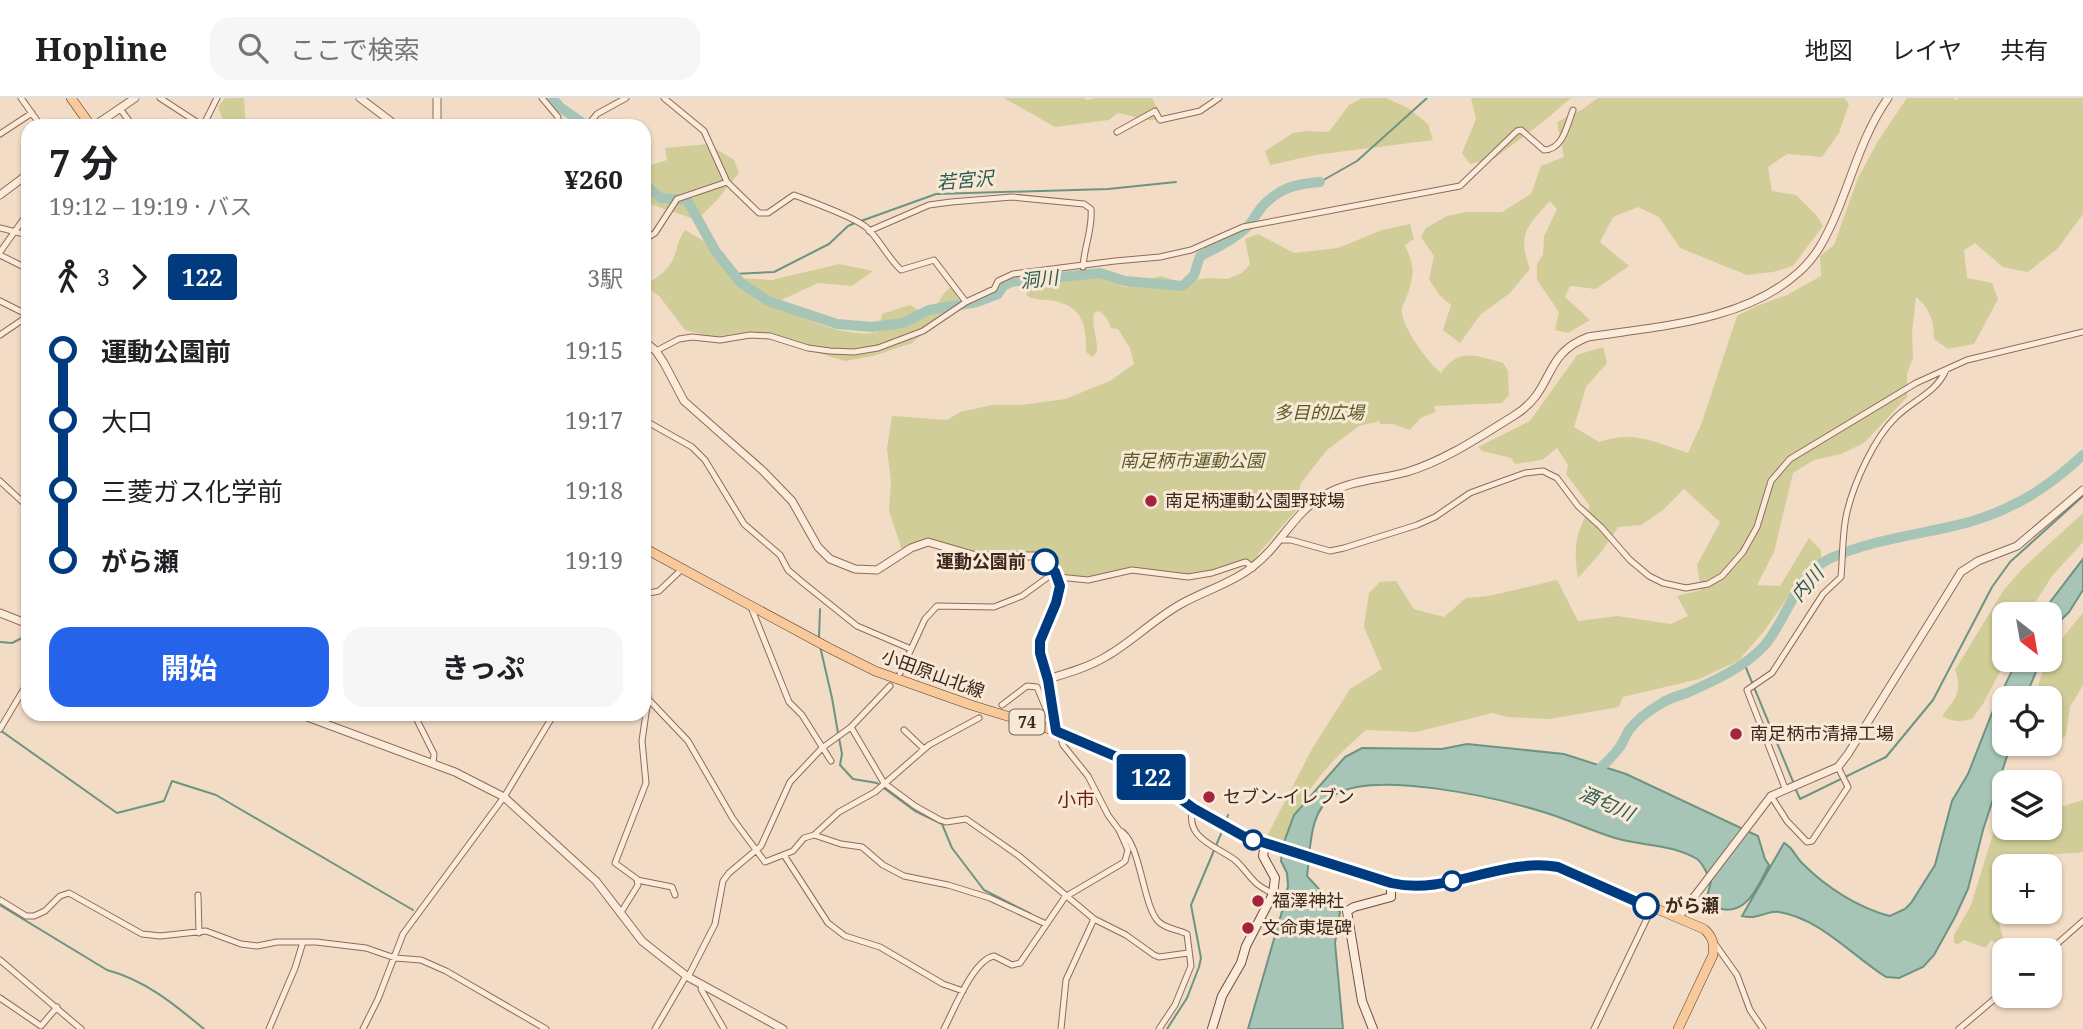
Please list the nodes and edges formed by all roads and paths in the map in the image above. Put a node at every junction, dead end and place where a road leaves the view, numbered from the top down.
1 (21, 98) edge
2 (71, 98) edge
3 (135, 98) edge
4 (160, 98) edge
5 (217, 98) edge
6 (360, 98) edge
7 (437, 98) edge
8 (542, 98) edge
9 (626, 98) edge
10 (664, 98) edge
11 (1219, 98) edge
12 (1888, 98) edge
13 (120, 109) junction
14 (1573, 110) dead end
15 (32, 113) junction
16 (23, 119) edge
17 (36, 119) edge
18 (87, 119) edge
19 (104, 119) edge
20 (128, 119) edge
21 (192, 119) edge
22 (206, 119) edge
23 (388, 119) edge
24 (437, 119) edge
25 (558, 119) edge
26 (593, 119) edge
27 (21, 120) edge
28 (1117, 132) dead end
29 (0, 134) edge
30 (21, 179) edge
31 (727, 182) junction
32 (0, 195) edge
33 (21, 222) edge
34 (0, 228) edge
35 (869, 231) junction
36 (13, 232) junction
37 (21, 234) edge
38 (651, 236) edge
39 (0, 253) edge
40 (21, 265) edge
41 (1083, 267) junction
42 (0, 301) edge
43 (966, 302) junction
44 (21, 312) edge
45 (21, 320) edge
46 (2083, 332) edge
47 (0, 335) edge
48 (651, 347) edge
49 (656, 351) junction
50 (1946, 370) junction
51 (651, 424) edge
52 (0, 481) edge
53 (2083, 489) edge
54 (21, 500) edge
55 (1279, 540) junction
56 (651, 552) edge
57 (1252, 568) junction
58 (682, 569) junction
59 (1056, 575) junction
60 (651, 593) edge
61 (751, 607) junction
62 (0, 613) edge
63 (21, 621) edge
64 (911, 649) junction
65 (900, 673) dead end
66 (1048, 680) junction
67 (890, 686) dead end
68 (21, 694) edge
69 (651, 704) edge
70 (1002, 705) dead end
71 (979, 718) dead end
72 (318, 721) edge
73 (418, 721) edge
74 (550, 721) edge
75 (644, 721) edge
76 (851, 727) junction
77 (0, 729) edge
78 (904, 730) dead end
79 (1058, 732) junction
80 (822, 748) junction
81 (924, 749) junction
82 (831, 761) dead end
83 (433, 764) junction
84 (1839, 769) junction
85 (884, 783) junction
86 (1785, 788) junction
87 (504, 797) junction
88 (1772, 797) junction
89 (1193, 808) junction
90 (1119, 830) junction
91 (814, 835) junction
92 (1265, 844) junction
93 (755, 850) junction
94 (784, 855) junction
95 (637, 880) junction
96 (1391, 883) junction
97 (1273, 894) junction
98 (198, 895) dead end
99 (675, 895) dead end
100 (1065, 897) junction
101 (0, 900) edge
102 (1652, 908) junction
103 (620, 914) junction
104 (1678, 918) junction
105 (1094, 919) junction
106 (2083, 921) edge
107 (1046, 924) junction
108 (199, 933) junction
109 (2062, 940) edge
110 (303, 942) junction
111 (1714, 943) junction
112 (1188, 953) junction
113 (395, 958) junction
114 (0, 960) edge
115 (687, 976) junction
116 (703, 984) junction
117 (963, 992) junction
118 (0, 999) edge
119 (1992, 1001) edge
120 (57, 1007) junction
121 (81, 1029) edge
122 (270, 1029) edge
123 (363, 1029) edge
124 (546, 1029) edge
125 (655, 1029) edge
126 (724, 1029) edge
127 (783, 1029) edge
128 (944, 1029) edge
129 (1061, 1029) edge
130 (1159, 1029) edge
131 (1212, 1029) edge
132 (1373, 1029) edge
133 (1594, 1029) edge
134 (1678, 1029) edge
135 (1763, 1029) edge
136 (1959, 1029) edge

1 - 15 street
2 - 18 main road
3 - 13 street
4 - 21 street
5 - 22 street
6 - 23 street
7 - 24 street
8 - 25 street
9 - 26 street
10 - 31 street
11 - 28 street
12 - 55 street
13 - 19 street
13 - 20 street
14 - 41 street
15 - 16 street
15 - 17 street
27 - 29 street
30 - 32 street
31 - 35 street
31 - 38 street
33 - 36 street
34 - 36 street
35 - 41 street
35 - 43 street
36 - 37 street
36 - 39 street
39 - 40 street
41 - 43 street
42 - 44 street
43 - 49 street
45 - 47 street
46 - 50 street
48 - 49 street
49 - 59 street
50 - 55 street
50 - 86 street
51 - 64 street
52 - 54 street
53 - 84 street
55 - 57 street
56 - 58 main road, 小田原山北線 / 74
57 - 59 street
57 - 66 street
58 - 60 street
58 - 61 main road, 小田原山北線 / 74
59 - 64 street
59 - 66 street
61 - 79 main road, 小田原山北線 / 74
61 - 80 street
62 - 63 street
64 - 65 street
66 - 79 street
67 - 76 street
68 - 77 street
69 - 93 street
70 - 79 street
71 - 81 street
72 - 83 street
73 - 83 street
74 - 87 street
75 - 95 street
76 - 80 street
76 - 85 street
78 - 81 street
79 - 89 main road, 小田原山北線 / 74
79 - 90 street
80 - 82 street
80 - 93 street
81 - 85 street
83 - 87 street
84 - 86 street
84 - 88 street
85 - 91 street
85 - 100 street
86 - 88 street
87 - 103 street
87 - 113 street
88 - 104 street
89 - 92 main road, 小田原山北線 / 74
89 - 97 street
90 - 100 street
90 - 112 street
91 - 94 street
91 - 107 street
92 - 96 main road, 小田原山北線 / 74
92 - 97 main road
93 - 94 street
93 - 115 street
94 - 117 street
95 - 99 street
95 - 103 street
96 - 102 main road, 小田原山北線 / 74
96 - 132 main road
97 - 131 main road
98 - 108 street
100 - 105 street
100 - 107 street
101 - 108 street
102 - 104 main road, 小田原山北線 / 74
102 - 133 street
103 - 115 street
104 - 111 main road, 小田原山北線 / 74
105 - 112 street
105 - 129 street
106 - 109 street
107 - 117 street
108 - 110 street
110 - 113 street
110 - 122 street
111 - 134 main road
111 - 135 street
112 - 130 street
113 - 123 street
113 - 124 street
114 - 120 street
115 - 116 street
115 - 125 street
116 - 126 street
116 - 127 street
117 - 128 street
118 - 120 street
119 - 136 street
120 - 121 street

